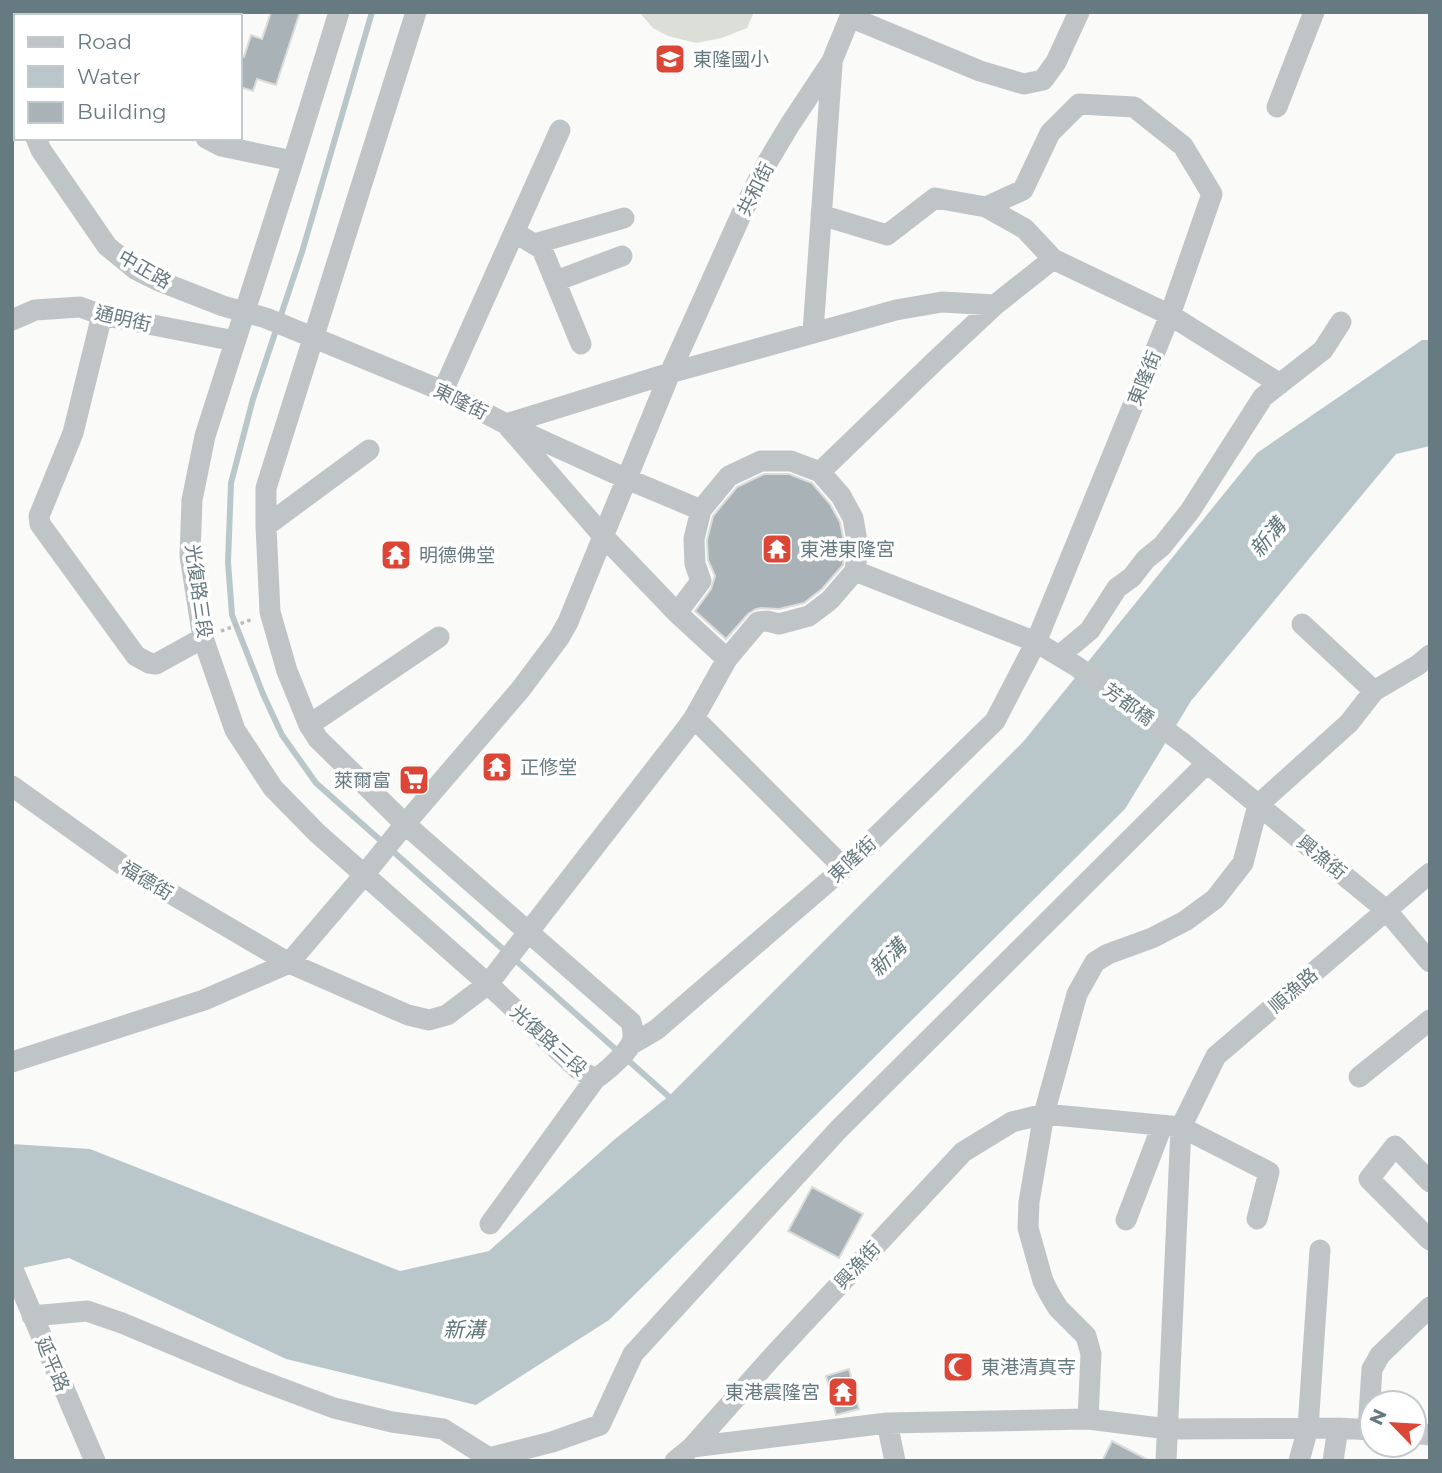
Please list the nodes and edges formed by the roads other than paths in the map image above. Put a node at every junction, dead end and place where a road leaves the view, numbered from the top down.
1 (339, 12) edge
2 (416, 12) edge
3 (1079, 12) edge
4 (1314, 12) edge
5 (851, 15) edge
6 (832, 61) junction
7 (1277, 107) dead end
8 (559, 130) dead end
9 (37, 140) edge
10 (210, 140) edge
11 (293, 161) junction
12 (986, 207) junction
13 (821, 215) junction
14 (624, 218) dead end
15 (514, 232) junction
16 (534, 244) junction
17 (622, 256) dead end
18 (1053, 259) junction
19 (556, 281) junction
20 (995, 305) junction
21 (244, 311) junction
22 (102, 315) junction
23 (1170, 315) junction
24 (12, 320) edge
25 (1341, 321) dead end
26 (293, 328) joint
27 (813, 332) junction
28 (313, 338) junction
29 (235, 341) junction
30 (582, 344) dead end
31 (670, 373) junction
32 (1280, 384) junction
33 (443, 391) junction
34 (506, 424) junction
35 (369, 450) dead end
36 (820, 472) junction
37 (627, 479) junction
38 (701, 510) junction
39 (266, 526) junction
40 (604, 537) junction
41 (855, 571) junction
42 (677, 613) junction
43 (1302, 624) dead end
44 (439, 637) dead end
45 (203, 638) junction
46 (1037, 642) junction
47 (1430, 655) edge
48 (727, 659) junction
49 (1068, 661) junction
50 (1374, 691) junction
51 (694, 718) junction
52 (309, 725) junction
53 (1183, 743) joint
54 (1207, 763) junction
55 (12, 786) edge
56 (1258, 805) junction
57 (401, 829) junction
58 (370, 868) junction
59 (844, 868) junction
60 (1430, 873) edge
61 (1386, 910) junction
62 (528, 931) junction
63 (1430, 962) edge
64 (289, 963) junction
65 (488, 984) junction
66 (1430, 1020) edge
67 (632, 1044) junction
68 (12, 1062) edge
69 (600, 1076) junction
70 (1359, 1077) dead end
71 (1044, 1114) junction
72 (1172, 1127) junction
73 (1430, 1182) edge
74 (1257, 1219) dead end
75 (1126, 1220) dead end
76 (491, 1224) dead end
77 (1430, 1240) edge
78 (1320, 1250) dead end
79 (12, 1267) edge
80 (18, 1296) edge
81 (1430, 1307) edge
82 (33, 1316) junction
83 (1371, 1389) edge
84 (1088, 1419) junction
85 (887, 1423) junction
86 (1308, 1428) junction
87 (1338, 1428) junction
88 (1168, 1429) junction
89 (1358, 1429) edge
90 (692, 1447) junction
91 (95, 1461) edge
92 (675, 1461) edge
93 (895, 1461) edge
94 (1166, 1461) edge
95 (1300, 1461) edge
96 (1333, 1461) edge

1 - 11 street, 光復路三段
2 - 28 street
3 - 5 street
4 - 7 street
5 - 6 street, 共和街
6 - 13 street
6 - 31 street, 共和街
8 - 15 street
9 - 21 street, 中正路
10 - 11 street
11 - 21 street, 光復路三段
12 - 13 street
12 - 18 street
12 - 23 street, 東隆街
13 - 27 street
14 - 16 street
15 - 16 street
15 - 33 street
16 - 19 street
17 - 19 street
18 - 20 street
18 - 23 street
19 - 30 street
20 - 27 street
20 - 36 street
21 - 26 street, 中正路
21 - 29 street, 光復路三段
22 - 24 street, 通明街
22 - 29 street, 通明街
22 - 45 street
23 - 32 street
23 - 46 street, 東隆街
25 - 32 street
26 - 28 street, 東隆街
27 - 31 street
28 - 33 street, 東隆街
28 - 39 street
29 - 45 street, 光復路三段
31 - 34 street
31 - 37 street, 共和街
32 - 49 street
33 - 34 street, 東隆街
34 - 37 street, 東隆街
34 - 40 street
35 - 39 street
36 - 38 street
36 - 41 street
37 - 38 street, 東隆街
37 - 40 street
38 - 42 street
39 - 52 street
40 - 42 street
40 - 57 street
41 - 46 street
41 - 48 street
42 - 48 street
43 - 50 street
44 - 52 street
45 - 58 street, 光復路三段
46 - 49 street, 芳都橋
46 - 59 street, 東隆街
47 - 50 street
48 - 51 street
49 - 53 street, 芳都橋
50 - 56 street
51 - 59 street
51 - 62 street
52 - 57 street
53 - 54 street, 興漁街
54 - 56 street, 興漁街
54 - 82 street
55 - 64 street, 福德街
56 - 61 street, 興漁街
56 - 71 street
57 - 58 street
57 - 62 street
58 - 64 street
58 - 65 street, 光復路三段
59 - 67 street, 東隆街
60 - 61 street, 順漁路
61 - 63 street, 興漁街
61 - 72 street, 順漁路
62 - 65 street
62 - 67 street
64 - 65 street, 福德街
64 - 68 street
65 - 69 street, 光復路三段
66 - 70 street
67 - 69 street, 光復路三段
69 - 76 street
71 - 72 street, 興漁街
71 - 84 street
71 - 90 street, 興漁街
72 - 74 street
72 - 75 street, 順漁路
72 - 88 street
73 - 77 street
78 - 86 street
79 - 80 street, 延平路
80 - 82 street, 延平路
81 - 83 street
82 - 91 street, 延平路
84 - 85 street
84 - 88 street
85 - 90 street
85 - 93 street
86 - 87 street
86 - 88 street
86 - 95 street
87 - 89 street
87 - 96 street
88 - 94 street
90 - 92 street, 興漁街

